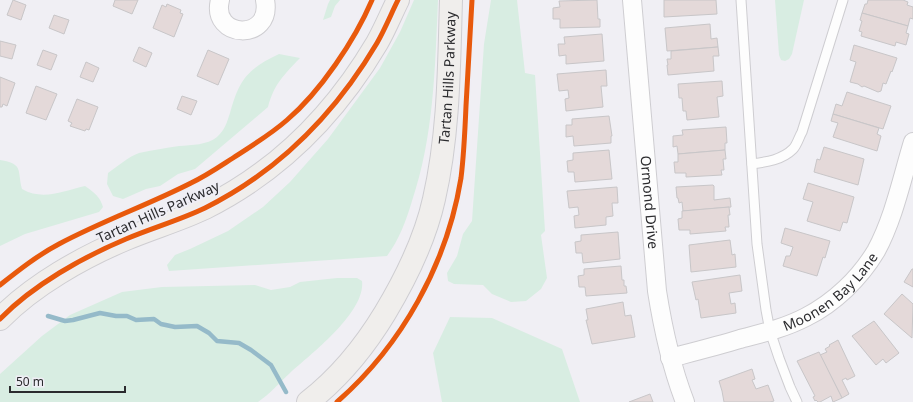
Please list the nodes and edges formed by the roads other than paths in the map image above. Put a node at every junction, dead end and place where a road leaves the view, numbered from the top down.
1 (220, 0) edge
2 (265, 0) edge
3 (398, 0) edge
4 (451, 0) edge
5 (632, 0) edge
6 (741, 0) edge
7 (843, 0) edge
8 (913, 142) edge
9 (752, 164) junction
10 (0, 319) edge
11 (770, 331) junction
12 (670, 358) junction
13 (308, 402) edge
14 (684, 402) edge
15 (797, 402) edge

1 - 2 street
3 - 10 street, Tartan Hills Parkway
4 - 13 street, Tartan Hills Parkway
5 - 12 street, Ormond Drive
6 - 9 lane
7 - 9 lane
8 - 11 street, Moonen Bay Lane
9 - 11 lane
11 - 12 street, Moonen Bay Lane
11 - 15 lane
12 - 14 street, Ormond Drive

